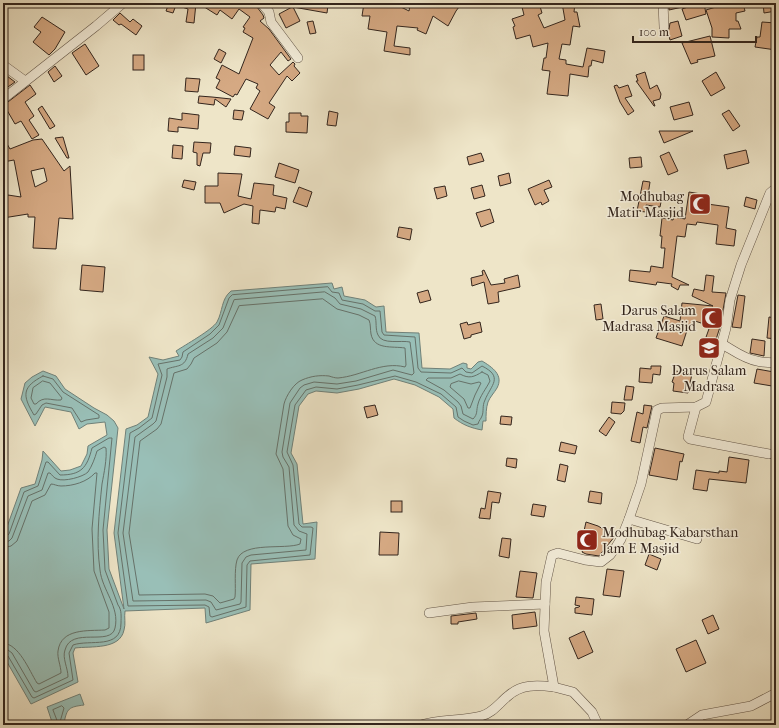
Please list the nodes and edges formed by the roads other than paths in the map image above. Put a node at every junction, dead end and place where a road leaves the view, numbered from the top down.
1 (123, 3) edge
2 (261, 3) edge
3 (663, 3) edge
4 (664, 27) dead end
5 (298, 58) dead end
6 (3, 66) edge
7 (25, 81) junction
8 (3, 99) edge
9 (776, 188) edge
10 (722, 344) junction
11 (776, 363) edge
12 (696, 407) junction
13 (769, 454) dead end
14 (629, 519) junction
15 (698, 539) dead end
16 (545, 604) junction
17 (429, 613) dead end
18 (554, 687) junction
19 (776, 694) edge
20 (421, 725) edge
21 (598, 725) edge
22 (687, 725) edge

1 - 7 street
2 - 5 street
3 - 4 street
6 - 7 street
7 - 8 street
9 - 10 street
10 - 11 street
10 - 12 street
12 - 13 street
12 - 14 street
14 - 15 street
14 - 16 street
16 - 17 street
16 - 18 street
18 - 20 street
18 - 21 street
19 - 22 street

